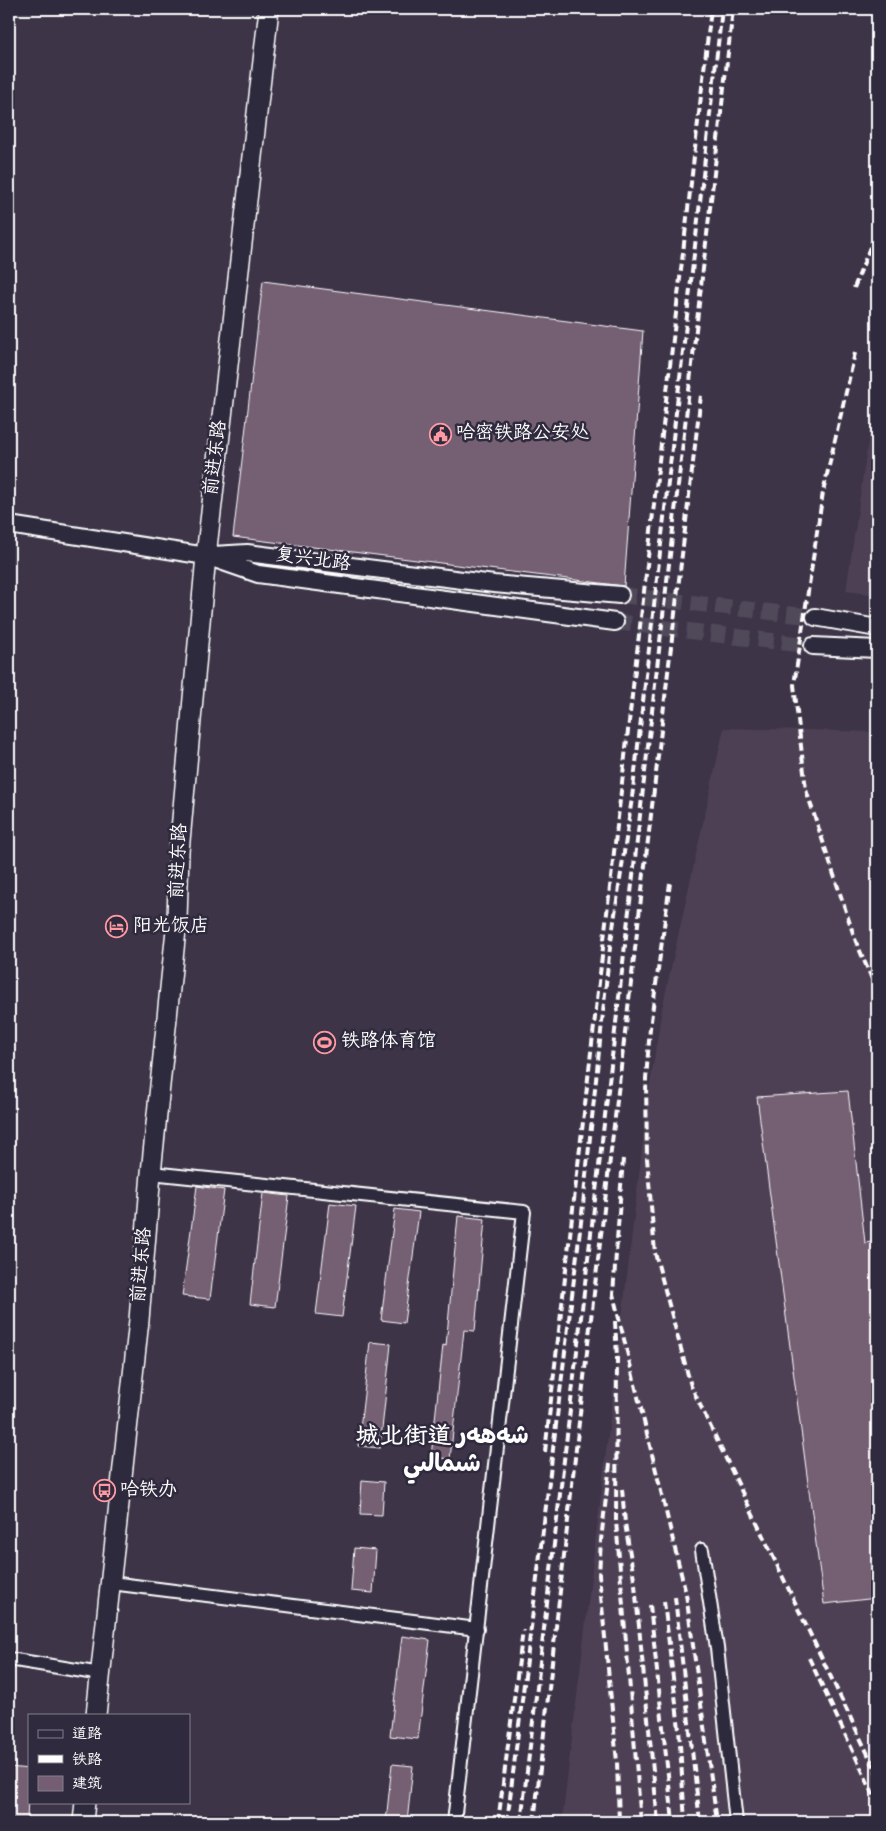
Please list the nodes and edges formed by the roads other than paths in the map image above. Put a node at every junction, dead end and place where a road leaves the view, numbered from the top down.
1 (270, 9) edge
2 (9, 525) edge
3 (206, 556) junction
4 (620, 595) tunnel mouth
5 (815, 617) tunnel mouth
6 (615, 622) tunnel mouth
7 (877, 628) edge
8 (813, 646) tunnel mouth
9 (877, 649) edge
10 (151, 1173) junction
11 (702, 1550) dead end
12 (111, 1583) junction
13 (477, 1629) junction
14 (9, 1660) edge
15 (101, 1674) junction
16 (96, 1714) edge
17 (85, 1804) edge
18 (83, 1822) edge
19 (454, 1822) edge
20 (736, 1822) edge

1 - 3 main road, 前进东路
2 - 3 street, 复兴北路
3 - 4 street
3 - 6 street, 复兴北路
3 - 10 main road, 前进东路
5 - 7 street
8 - 9 street
10 - 12 main road, 前进东路
10 - 13 street
11 - 20 street
12 - 13 street
12 - 15 main road, 前进东路
13 - 19 street
14 - 15 street
15 - 16 main road, 前进东路
17 - 18 main road

